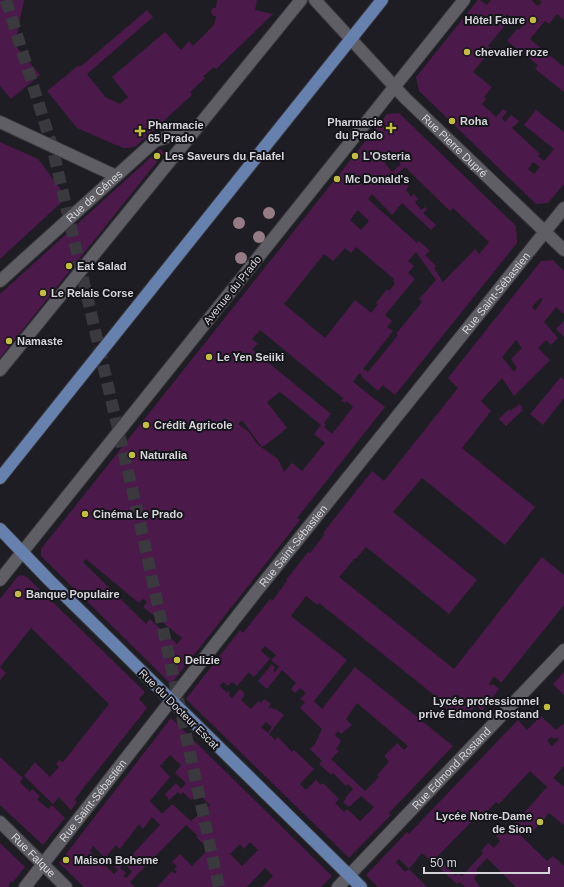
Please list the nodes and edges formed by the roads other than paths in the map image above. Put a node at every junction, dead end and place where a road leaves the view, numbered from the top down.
1 (300, 0) edge
2 (315, 0) edge
3 (382, 0) edge
4 (464, 0) edge
5 (350, 38) junction
6 (395, 87) junction
7 (5, 124) edge
8 (197, 127) junction
9 (116, 176) junction
10 (564, 208) edge
11 (545, 232) junction
12 (564, 250) edge
13 (0, 281) edge
14 (0, 370) edge
15 (0, 478) edge
16 (0, 529) edge
17 (22, 552) junction
18 (0, 580) edge
19 (564, 650) edge
20 (171, 700) junction
21 (0, 822) edge
22 (43, 864) junction
23 (349, 876) junction
24 (25, 887) edge
25 (66, 887) edge
26 (338, 887) edge
27 (361, 887) edge

1 - 8 street
2 - 5 street, Rue Pierre Dupré
3 - 5 main road
4 - 6 street, Avenue du Prado
5 - 6 street, Rue Pierre Dupré
5 - 15 main road
6 - 11 street, Rue Pierre Dupré
6 - 17 street, Avenue du Prado
7 - 9 street
8 - 9 street, Rue de Gênes
8 - 14 street
9 - 13 street, Rue de Gênes
10 - 11 street, Rue Saint-Sébastien
11 - 12 street, Rue Pierre Dupré
11 - 20 street, Rue Saint-Sébastien
16 - 17 main road, Rue du Docteur Escat
17 - 18 street, Avenue du Prado
17 - 20 main road, Rue du Docteur Escat
19 - 23 street, Rue Edmond Rostand
20 - 22 street, Rue Saint-Sébastien
20 - 23 main road, Rue du Docteur Escat
21 - 22 street, Rue Falque
22 - 24 street, Rue Saint-Sébastien
22 - 25 street, Rue Falque
23 - 26 street, Rue Edmond Rostand
23 - 27 main road, Rue du Docteur Escat

